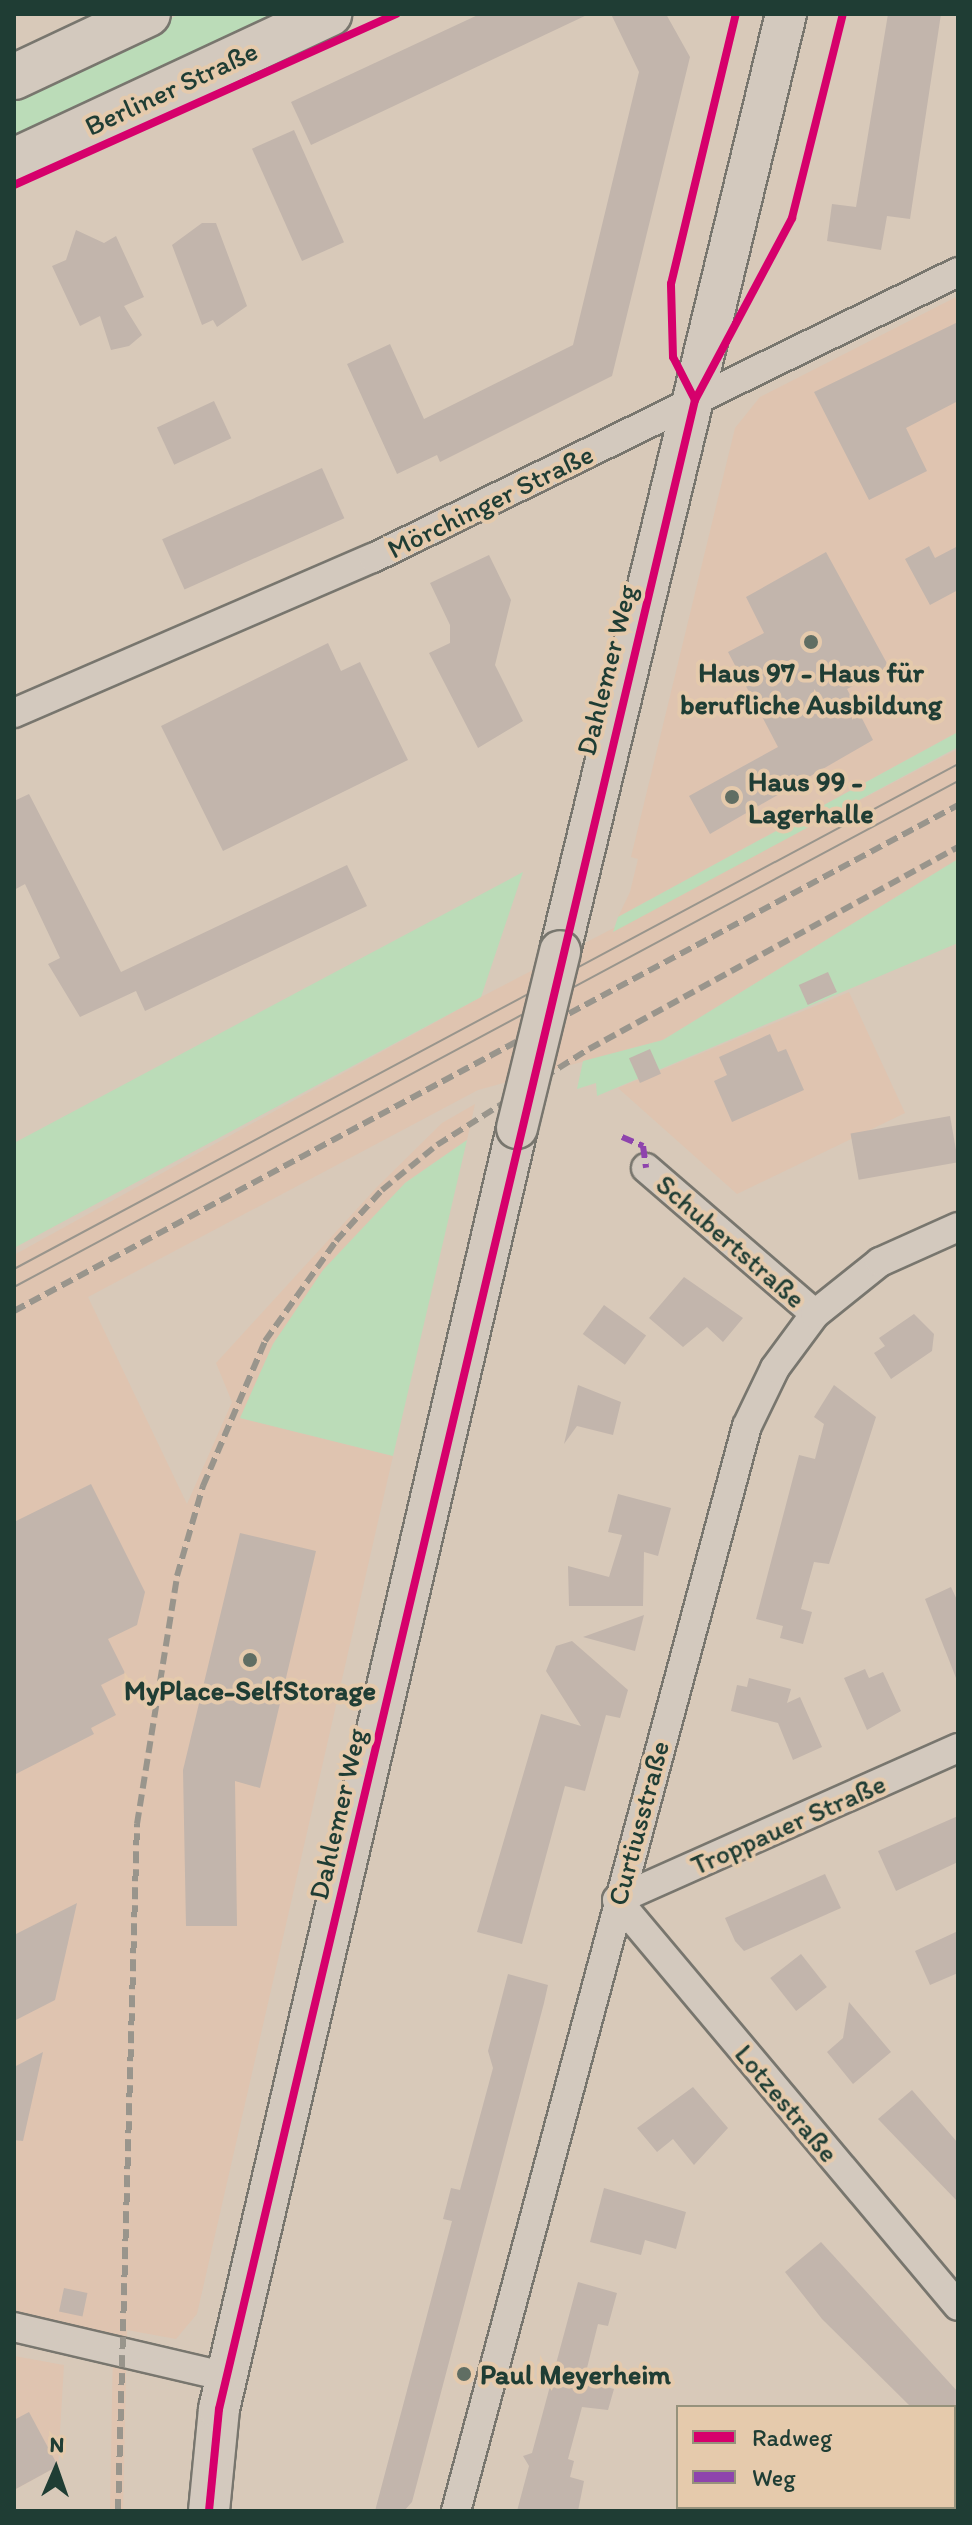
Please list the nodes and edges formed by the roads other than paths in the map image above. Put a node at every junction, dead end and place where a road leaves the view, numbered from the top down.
1 (148, 14) edge
2 (329, 14) edge
3 (786, 14) edge
4 (14, 77) edge
5 (14, 161) edge
6 (958, 272) edge
7 (695, 400) junction
8 (14, 713) edge
9 (646, 1168) dead end
10 (958, 1227) edge
11 (815, 1314) junction
12 (958, 1748) edge
13 (617, 1900) junction
14 (958, 2306) edge
15 (14, 2327) edge
16 (228, 2377) junction
17 (209, 2511) edge
18 (456, 2511) edge

1 - 4 main road
2 - 5 main road, Berliner Straße
3 - 7 main road, Dahlemer Weg
6 - 7 street, Mörchinger Straße
7 - 8 street, Mörchinger Straße
7 - 16 main road, Dahlemer Weg, bridge
9 - 11 street, Schubertstraße
10 - 11 street, Curtiusstraße
11 - 13 street, Curtiusstraße
12 - 13 street, Troppauer Straße
13 - 14 street, Lotzestraße
13 - 18 street, Curtiusstraße
15 - 16 street
16 - 17 main road, Dahlemer Weg

